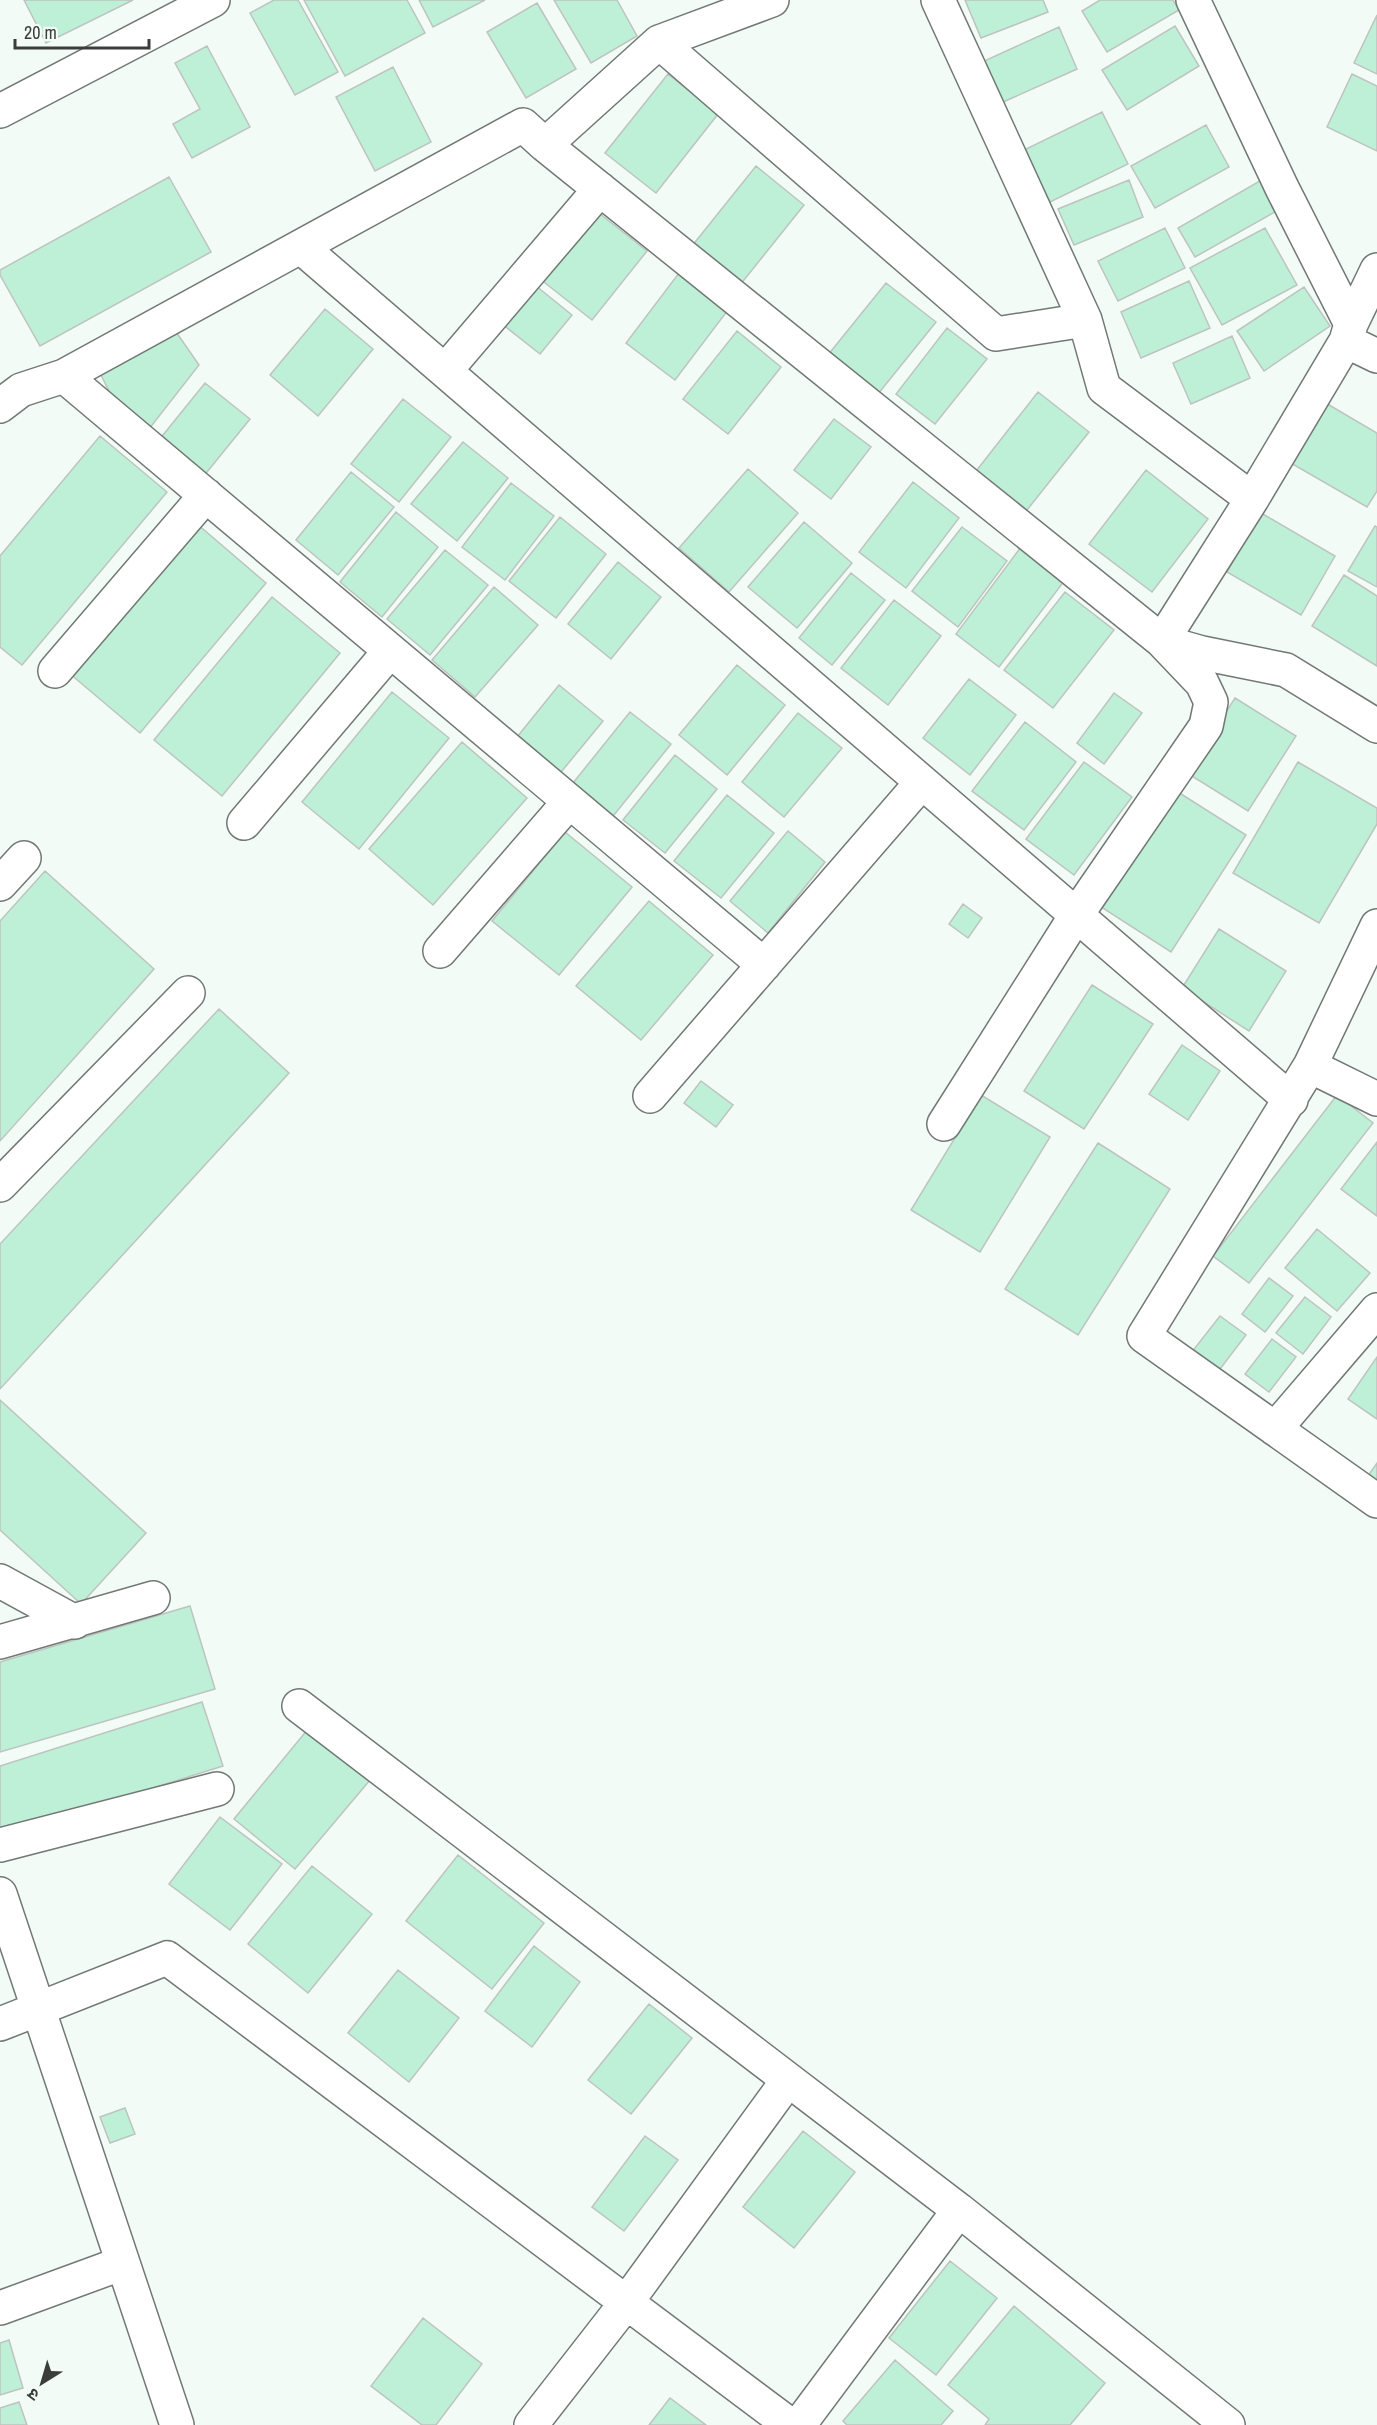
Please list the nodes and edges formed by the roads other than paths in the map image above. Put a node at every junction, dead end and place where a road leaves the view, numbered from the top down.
1 (213, 0) edge
2 (772, 0) edge
3 (938, 0) edge
4 (1193, 0) edge
5 (659, 42) junction
6 (3, 103) edge
7 (545, 145) junction
8 (600, 189) junction
9 (301, 247) junction
10 (1377, 270) edge
11 (1085, 320) junction
12 (1349, 332) junction
13 (1377, 356) edge
14 (446, 371) junction
15 (64, 376) junction
16 (0, 406) edge
17 (206, 495) junction
18 (1252, 499) junction
19 (1197, 585) junction
20 (1162, 641) junction
21 (390, 651) junction
22 (1202, 653) junction
23 (55, 671) dead end
24 (1377, 726) edge
25 (922, 782) junction
26 (569, 802) junction
27 (244, 823) dead end
28 (24, 858) dead end
29 (0, 884) edge
30 (1077, 914) junction
31 (1377, 926) edge
32 (440, 951) dead end
33 (764, 965) junction
34 (188, 993) dead end
35 (1310, 1066) junction
36 (650, 1096) dead end
37 (1377, 1099) edge
38 (1290, 1100) junction
39 (944, 1124) dead end
40 (0, 1185) edge
41 (1375, 1317) edge
42 (1275, 1428) junction
43 (1377, 1501) edge
44 (0, 1581) edge
45 (153, 1598) dead end
46 (75, 1622) junction
47 (0, 1642) edge
48 (298, 1706) dead end
49 (217, 1789) dead end
50 (0, 1845) edge
51 (0, 1894) edge
52 (38, 2009) junction
53 (0, 2024) edge
54 (788, 2080) junction
55 (959, 2210) junction
56 (123, 2263) junction
57 (626, 2303) junction
58 (0, 2308) edge
59 (177, 2425) edge
60 (531, 2425) edge
61 (790, 2425) edge
62 (799, 2425) edge
63 (1228, 2425) edge

1 - 6 street
2 - 5 street
3 - 11 street
4 - 12 street
5 - 7 street
5 - 11 street
7 - 8 street
7 - 9 street
8 - 14 street
8 - 20 street
9 - 14 street
9 - 15 street
10 - 12 street
11 - 18 street
12 - 13 street
12 - 18 street
14 - 25 street
15 - 16 street
15 - 17 street
17 - 21 street
17 - 23 street
18 - 19 street
19 - 20 street
19 - 22 street
20 - 22 street
20 - 30 street
21 - 26 street
21 - 27 street
22 - 24 street
25 - 30 street
25 - 33 street
26 - 32 street
26 - 33 street
28 - 29 street
30 - 38 street
30 - 39 street
31 - 35 street
33 - 36 street
34 - 40 street
35 - 37 street
35 - 38 street
38 - 42 street
41 - 42 street
42 - 43 street
44 - 46 street
45 - 46 street
46 - 47 street
48 - 54 street
49 - 50 street
51 - 52 street
52 - 53 street
52 - 56 street
52 - 57 street
54 - 55 street
54 - 57 street
55 - 62 street
55 - 63 street
56 - 58 street
56 - 59 street
57 - 60 street
57 - 61 street

